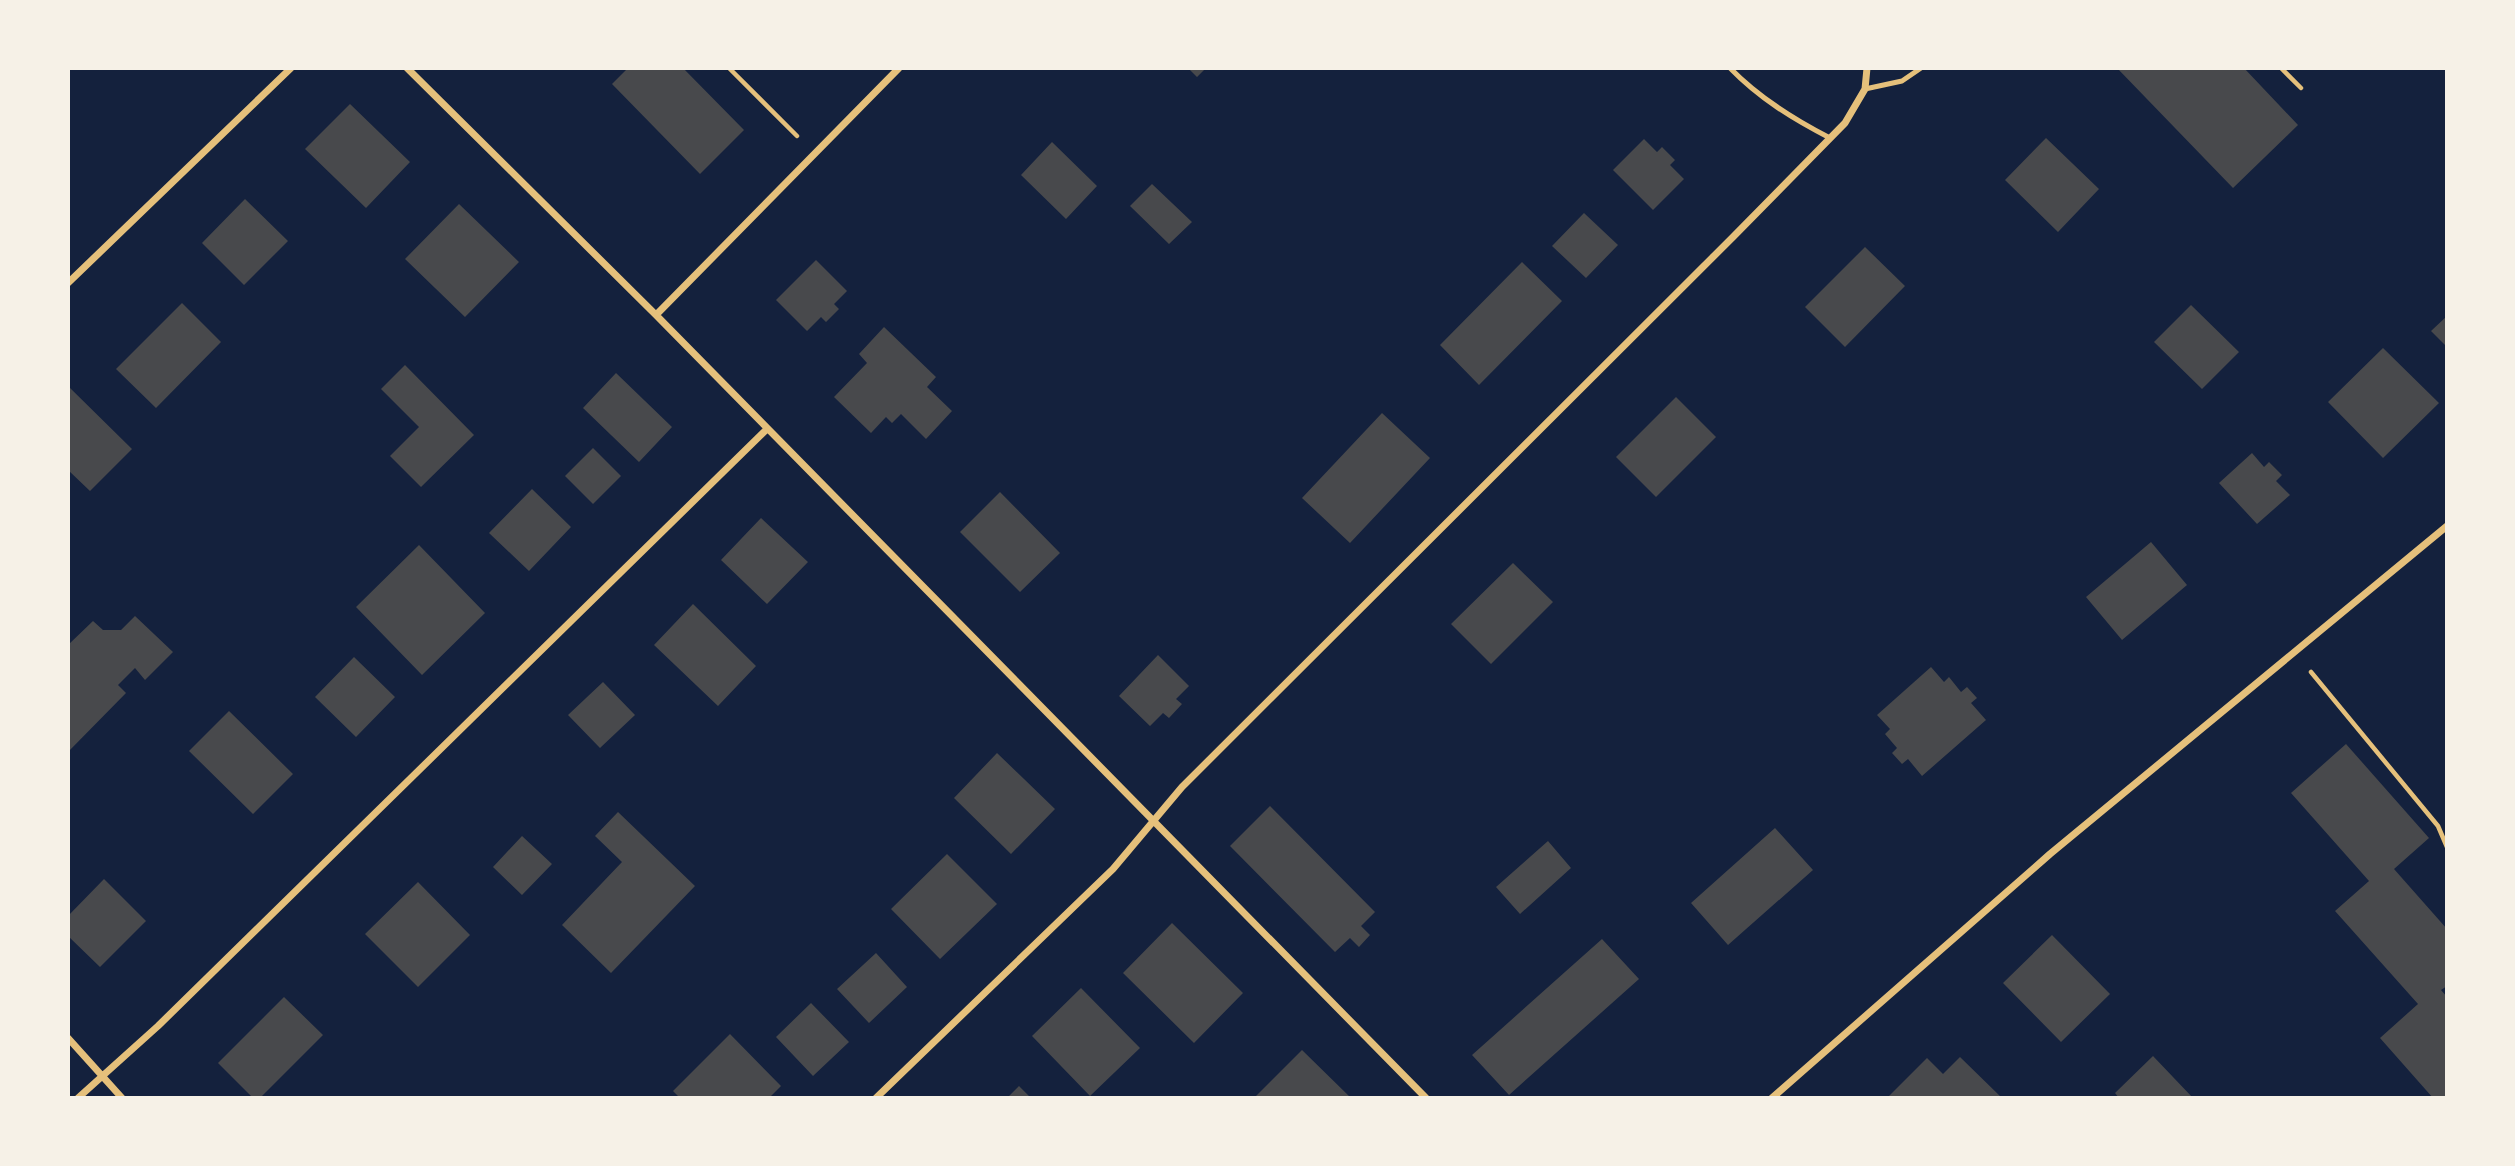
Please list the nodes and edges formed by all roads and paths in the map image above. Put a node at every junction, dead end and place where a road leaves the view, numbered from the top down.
1 (291, 68) edge
2 (407, 68) edge
3 (729, 68) edge
4 (899, 68) edge
5 (1730, 68) edge
6 (1867, 68) edge
7 (1921, 68) edge
8 (2281, 68) edge
9 (2301, 88) dead end
10 (1866, 89) junction
11 (1830, 138) junction
12 (815, 154) junction
13 (68, 283) edge
14 (656, 315) junction
15 (767, 429) junction
16 (2447, 526) edge
17 (2295, 652) junction
18 (1154, 820) junction
19 (2447, 847) edge
20 (68, 1038) edge
21 (103, 1077) junction
22 (1775, 1097) edge
23 (78, 1098) edge
24 (122, 1098) edge
25 (876, 1098) edge
26 (1426, 1098) edge

1 - 13 street
2 - 14 street
3 - 12 path
4 - 12 street
5 - 11 lane
6 - 10 street
7 - 10 lane
8 - 9 path
10 - 11 street
11 - 18 street
12 - 14 street
14 - 15 street
15 - 18 street
15 - 21 street
16 - 17 street
17 - 19 path
17 - 22 street
18 - 25 street
18 - 26 street
20 - 21 street
21 - 23 street
21 - 24 street

